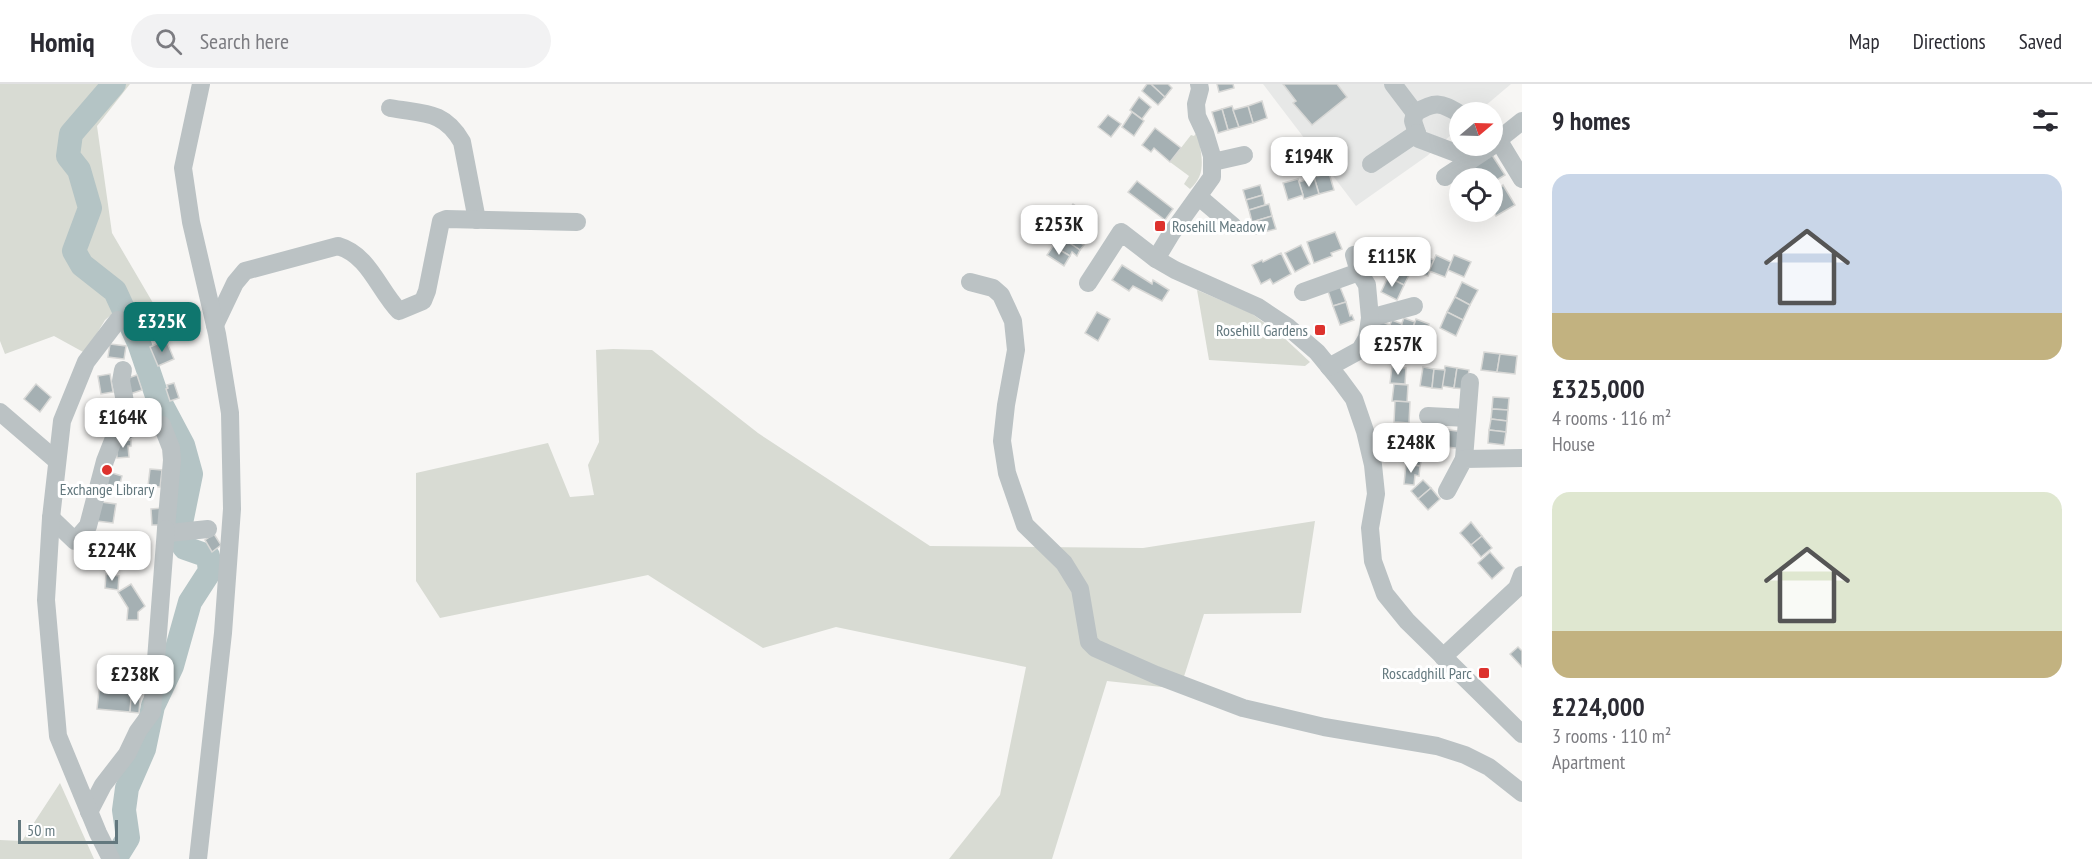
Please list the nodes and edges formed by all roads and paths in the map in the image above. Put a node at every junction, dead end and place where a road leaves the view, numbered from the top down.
1 (201, 84) edge
2 (1199, 84) edge
3 (1393, 84) edge
4 (390, 108) dead end
5 (1449, 108) edge
6 (1415, 113) junction
7 (1522, 121) edge
8 (1417, 132) junction
9 (1503, 135) edge
10 (1503, 154) edge
11 (1244, 155) dead end
12 (1476, 156) edge
13 (1472, 159) junction
14 (1213, 162) junction
15 (1371, 164) dead end
16 (1445, 177) dead end
17 (1522, 179) edge
18 (1199, 197) junction
19 (477, 220) junction
20 (577, 222) dead end
21 (1233, 226) dead end
22 (1156, 259) junction
23 (970, 282) dead end
24 (1088, 283) dead end
25 (1303, 292) dead end
26 (1414, 306) dead end
27 (1370, 318) junction
28 (118, 320) dead end
29 (215, 325) junction
30 (1329, 367) junction
31 (123, 369) dead end
32 (1470, 382) dead end
33 (0, 412) edge
34 (1428, 417) dead end
35 (1467, 418) junction
36 (130, 428) junction
37 (1522, 458) edge
38 (1464, 459) junction
39 (57, 461) junction
40 (1447, 491) dead end
41 (51, 518) junction
42 (208, 529) dead end
43 (167, 531) junction
44 (1522, 575) edge
45 (1443, 657) junction
46 (1522, 734) edge
47 (1522, 793) edge
48 (89, 812) junction
49 (111, 859) edge
50 (198, 859) edge

1 - 29 street
2 - 14 street
3 - 6 street
4 - 19 street
5 - 6 street
6 - 8 street
7 - 9 street
8 - 13 street
8 - 15 street
10 - 17 street
11 - 14 street
12 - 13 street
13 - 16 street
14 - 18 street
18 - 21 street
18 - 22 street
19 - 20 street
19 - 29 street
22 - 24 street
22 - 30 street
23 - 47 street
25 - 27 street
26 - 27 street
27 - 30 street
28 - 39 street
29 - 50 street
30 - 45 street
31 - 36 street
32 - 35 street
33 - 39 street
34 - 35 street
35 - 38 street
36 - 41 street
36 - 43 street
37 - 38 street
38 - 40 street
39 - 41 street
41 - 48 street
42 - 43 street
43 - 48 street
44 - 45 street
45 - 46 street
48 - 49 street

